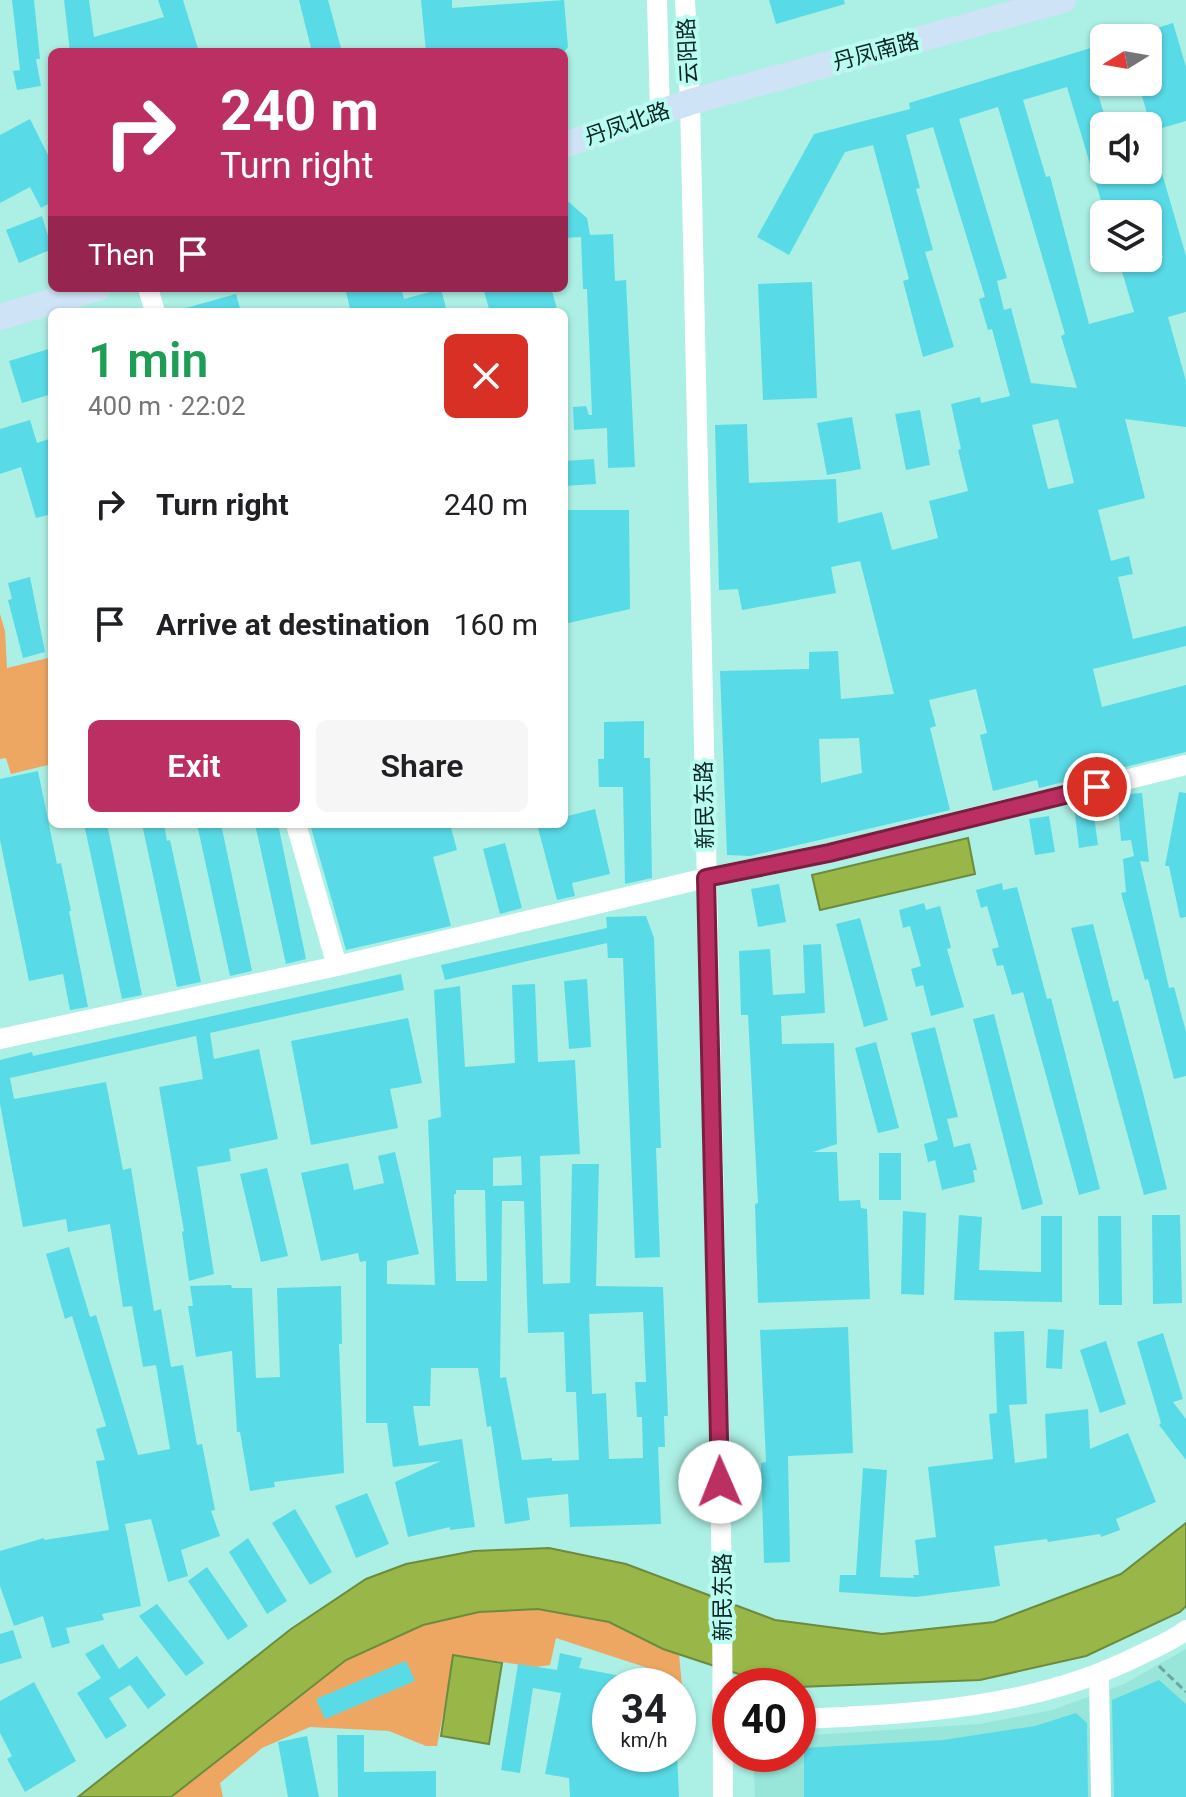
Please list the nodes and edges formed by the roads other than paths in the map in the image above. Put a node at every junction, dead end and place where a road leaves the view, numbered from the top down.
1 (657, 0) edge
2 (685, 0) edge
3 (1063, 0) edge
4 (690, 102) junction
5 (660, 112) junction
6 (568, 144) edge
7 (84, 292) edge
8 (0, 317) edge
9 (1186, 765) edge
10 (297, 828) edge
11 (706, 878) junction
12 (337, 966) junction
13 (0, 1039) edge
14 (1186, 1630) edge
15 (722, 1668) edge
16 (1099, 1675) junction
17 (816, 1718) edge
18 (724, 1772) edge
19 (723, 1797) edge
20 (1101, 1797) edge

1 - 5 street, 云阳路
2 - 4 street, 云阳路
3 - 4 main road, 丹凤南路
4 - 5 main road, 丹凤北路
4 - 11 street, 新民东路
5 - 6 main road, 丹凤北路
7 - 8 main road
9 - 11 street
10 - 12 street
11 - 12 street
11 - 15 street, 新民东路
12 - 13 street
14 - 16 street
16 - 17 street
16 - 20 street
18 - 19 street, 新民东路

